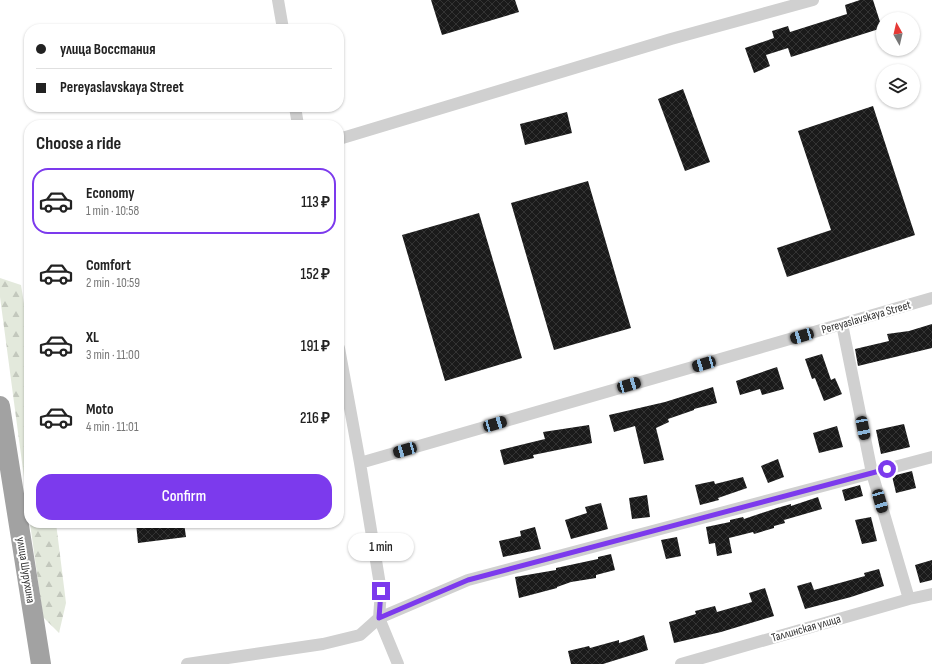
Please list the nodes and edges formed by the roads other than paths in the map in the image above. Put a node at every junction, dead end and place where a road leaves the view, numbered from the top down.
1 (278, 0) edge
2 (813, 0) edge
3 (281, 24) edge
4 (344, 137) edge
5 (932, 298) edge
6 (842, 324) junction
7 (344, 375) edge
8 (0, 406) edge
9 (932, 457) edge
10 (360, 463) junction
11 (872, 473) junction
12 (932, 594) edge
13 (909, 599) junction
14 (379, 618) junction
15 (41, 664) edge
16 (187, 664) edge
17 (398, 664) edge
18 (681, 664) edge

1 - 3 street
2 - 4 street
5 - 6 street, Pereyaslavskaya Street
6 - 10 street, Pereyaslavskaya Street
6 - 11 street
7 - 10 street
8 - 15 highway, улица Шурухина
9 - 11 street
10 - 14 street
11 - 13 street
11 - 14 street
12 - 13 street, Таллинская улица
13 - 18 street, Таллинская улица
14 - 16 street
14 - 17 street

